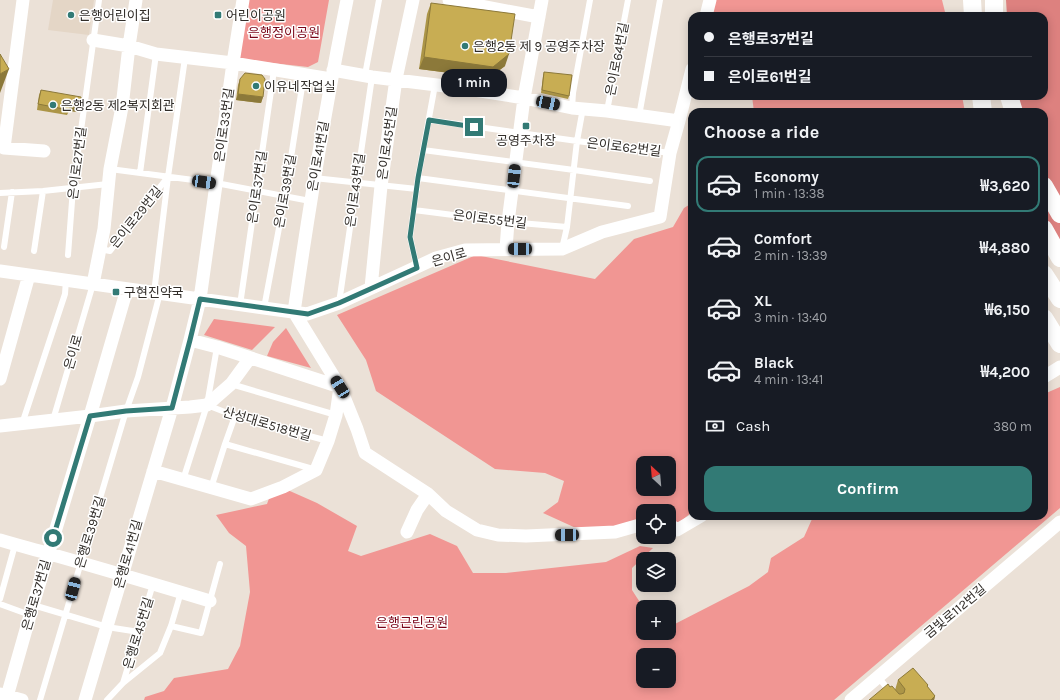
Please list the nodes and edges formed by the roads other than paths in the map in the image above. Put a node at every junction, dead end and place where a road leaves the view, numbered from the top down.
1 (23, 0) edge
2 (99, 0) edge
3 (136, 0) edge
4 (243, 0) edge
5 (347, 0) edge
6 (379, 0) edge
7 (413, 0) edge
8 (449, 0) edge
9 (542, 0) edge
10 (590, 0) edge
11 (628, 0) edge
12 (660, 0) edge
13 (710, 0) edge
14 (966, 0) edge
15 (972, 0) edge
16 (994, 0) edge
17 (469, 2) edge
18 (707, 12) edge
19 (971, 12) edge
20 (973, 12) edge
21 (994, 12) edge
22 (539, 17) junction
23 (94, 40) junction
24 (129, 46) junction
25 (156, 54) junction
26 (185, 58) junction
27 (233, 63) junction
28 (274, 70) junction
29 (304, 74) junction
30 (332, 74) junction
31 (368, 76) junction
32 (396, 79) junction
33 (435, 85) junction
34 (688, 85) edge
35 (524, 98) junction
36 (578, 108) junction
37 (607, 111) junction
38 (639, 116) junction
39 (429, 120) junction
40 (679, 121) junction
41 (520, 133) junction
42 (577, 142) junction
43 (423, 150) junction
44 (44, 151) dead end
45 (670, 154) junction
46 (515, 162) junction
47 (110, 170) junction
48 (574, 170) junction
49 (140, 173) junction
50 (168, 177) junction
51 (314, 178) junction
52 (418, 178) junction
53 (650, 181) dead end
54 (216, 183) junction
55 (108, 184) junction
56 (356, 184) junction
57 (382, 186) junction
58 (73, 188) junction
59 (417, 189) junction
60 (256, 190) junction
61 (43, 191) junction
62 (512, 191) junction
63 (12, 192) junction
64 (0, 193) edge
65 (1048, 193) edge
66 (285, 196) junction
67 (570, 198) junction
68 (310, 201) junction
69 (628, 206) dead end
70 (414, 210) junction
71 (1060, 214) edge
72 (508, 222) junction
73 (567, 227) junction
74 (1048, 236) edge
75 (4, 247) dead end
76 (100, 249) junction
77 (506, 249) junction
78 (562, 249) junction
79 (34, 251) dead end
80 (68, 255) dead end
81 (1060, 258) edge
82 (417, 268) junction
83 (0, 271) edge
84 (29, 275) junction
85 (66, 280) junction
86 (1048, 280) edge
87 (93, 284) junction
88 (371, 288) junction
89 (127, 289) junction
90 (157, 293) junction
91 (200, 299) junction
92 (1060, 299) edge
93 (339, 303) junction
94 (240, 305) junction
95 (264, 308) junction
96 (294, 312) junction
97 (1048, 324) edge
98 (190, 340) junction
99 (1060, 344) edge
100 (218, 347) junction
101 (250, 358) junction
102 (1060, 367) edge
103 (1048, 374) edge
104 (0, 379) edge
105 (231, 384) junction
106 (340, 387) junction
107 (207, 405) junction
108 (172, 408) junction
109 (126, 411) junction
110 (336, 415) junction
111 (90, 416) junction
112 (235, 416) junction
113 (53, 420) junction
114 (22, 424) junction
115 (0, 426) edge
116 (328, 441) junction
117 (225, 444) junction
118 (316, 470) junction
119 (153, 471) junction
120 (183, 480) junction
121 (211, 488) junction
122 (428, 494) junction
123 (694, 520) edge
124 (1060, 522) edge
125 (636, 526) edge
126 (676, 529) edge
127 (407, 532) dead end
128 (0, 540) edge
129 (15, 545) junction
130 (48, 553) junction
131 (80, 563) junction
132 (220, 564) dead end
133 (122, 575) junction
134 (153, 584) junction
135 (181, 592) junction
136 (0, 599) edge
137 (210, 601) junction
138 (0, 604) edge
139 (31, 610) junction
140 (66, 615) junction
141 (171, 626) junction
142 (107, 627) junction
143 (139, 632) junction
144 (877, 676) junction
145 (123, 683) junction
146 (4, 696) edge
147 (22, 700) edge
148 (40, 700) edge
149 (85, 700) edge
150 (107, 700) edge
151 (851, 700) edge
152 (897, 700) edge

1 - 44 street
2 - 23 lane, 은이로27번길
3 - 24 street, 은이로29번길
4 - 27 street, 은이로33번길
5 - 30 street, 은이로41번길
6 - 31 lane, 은이로43번길
7 - 32 street, 은이로45번길
8 - 17 street
9 - 22 street
10 - 36 lane
11 - 37 lane, 은이로64번길
12 - 38 lane
13 - 18 street
14 - 19 street
15 - 20 main road
16 - 21 main road
17 - 22 street
22 - 35 street
23 - 24 street
23 - 58 lane, 은이로27번길
24 - 25 street
24 - 47 street, 은이로29번길
25 - 26 street
25 - 49 lane, 은이로29번길
26 - 27 street
26 - 50 lane
27 - 28 street
27 - 54 street, 은이로33번길
28 - 29 street
28 - 60 lane, 은이로37번길
29 - 30 street
29 - 66 lane, 은이로39번길
30 - 31 street
30 - 51 street, 은이로41번길
31 - 32 street
31 - 56 lane, 은이로43번길
32 - 33 street
32 - 57 street, 은이로45번길
33 - 35 street
33 - 39 lane
34 - 40 street
35 - 36 street
35 - 41 street
36 - 37 street
36 - 42 lane
37 - 38 street, 은이로64번길
38 - 40 street, 은이로64번길
39 - 41 lane, 은이로62번길
39 - 43 lane
40 - 45 street
41 - 42 lane, 은이로62번길
41 - 46 street
42 - 45 lane, 은이로62번길
42 - 48 lane
43 - 46 lane
43 - 52 lane
45 - 78 street
46 - 48 lane
46 - 62 street
47 - 49 lane, 은이로29번길
47 - 55 street, 은이로29번길
48 - 53 lane
48 - 67 lane
49 - 50 lane
50 - 54 lane
50 - 76 lane, 은이로29번길
50 - 90 lane
51 - 56 lane
51 - 68 street, 은이로41번길
52 - 59 lane
52 - 62 lane
54 - 60 lane
54 - 91 street, 은이로33번길
55 - 58 lane
55 - 76 street, 은이로29번길
56 - 57 lane
56 - 93 lane, 은이로43번길
57 - 59 lane
57 - 88 street, 은이로45번길
58 - 61 lane
58 - 80 lane, 은이로27번길
59 - 70 lane
60 - 66 lane
60 - 94 lane, 은이로37번길
61 - 63 lane
61 - 79 lane
62 - 67 lane
62 - 72 street
63 - 64 lane
63 - 75 lane
65 - 71 main road
66 - 68 lane
66 - 95 lane, 은이로39번길
67 - 69 lane
67 - 73 lane
68 - 96 street, 은이로41번길
70 - 72 lane, 은이로55번길
70 - 82 lane
72 - 73 lane, 은이로55번길
72 - 77 street
73 - 78 lane
74 - 81 main road
76 - 87 street, 은이로29번길
77 - 78 street, 은이로
77 - 82 street, 은이로
82 - 88 street, 은이로
83 - 84 street, 은이로
84 - 85 street, 은이로
84 - 104 street
85 - 87 street, 은이로
85 - 114 lane, 은이로
86 - 92 main road
87 - 89 street, 은이로
87 - 113 lane, 은이로
88 - 93 street, 은이로
89 - 90 street, 은이로
89 - 111 street, 은행로37번길
90 - 91 street, 은이로
90 - 109 lane
91 - 94 street, 은이로
91 - 98 street
93 - 96 street, 은이로
94 - 95 street, 은이로
95 - 96 street, 은이로
96 - 106 street
97 - 99 main road
98 - 100 street
98 - 108 street
100 - 101 street
100 - 107 lane
101 - 105 street, 산성대로518번길
101 - 106 street
102 - 103 street
105 - 107 street, 산성대로518번길
105 - 110 lane
106 - 110 street
106 - 122 street
107 - 108 street, 산성대로518번길
107 - 112 lane, 산성대로518번길
107 - 120 lane
108 - 109 street, 산성대로518번길
108 - 119 street, 은행로41번길
109 - 111 street, 산성대로518번길
109 - 131 lane, 은행로39번길
110 - 116 street
111 - 113 street, 산성대로518번길
111 - 130 street, 은행로37번길
112 - 116 lane, 산성대로518번길
112 - 117 lane
113 - 114 street, 산성대로518번길
114 - 115 street, 산성대로518번길
116 - 118 street
117 - 118 lane
117 - 121 lane
118 - 121 street
119 - 120 street
119 - 133 street, 은행로41번길
120 - 121 street
122 - 125 street
122 - 127 street
123 - 126 street
124 - 144 street, 금빛로112번길
128 - 129 street
129 - 130 street
129 - 136 lane
130 - 131 street
130 - 139 street, 은행로37번길
131 - 133 street
131 - 140 lane, 은행로39번길
132 - 137 lane
133 - 134 street
133 - 142 street, 은행로41번길
134 - 135 street
134 - 143 lane, 은행로45번길
135 - 137 street
135 - 141 lane, 은행로45번길
137 - 141 lane
138 - 139 lane
139 - 140 lane
139 - 146 street, 은행로37번길
140 - 142 lane
140 - 148 lane, 은행로39번길
141 - 145 lane, 은행로45번길
142 - 143 lane
142 - 149 street, 은행로41번길
143 - 145 lane, 은행로45번길
144 - 151 street, 금빛로112번길
144 - 152 lane
145 - 150 lane, 은행로45번길
146 - 147 street

